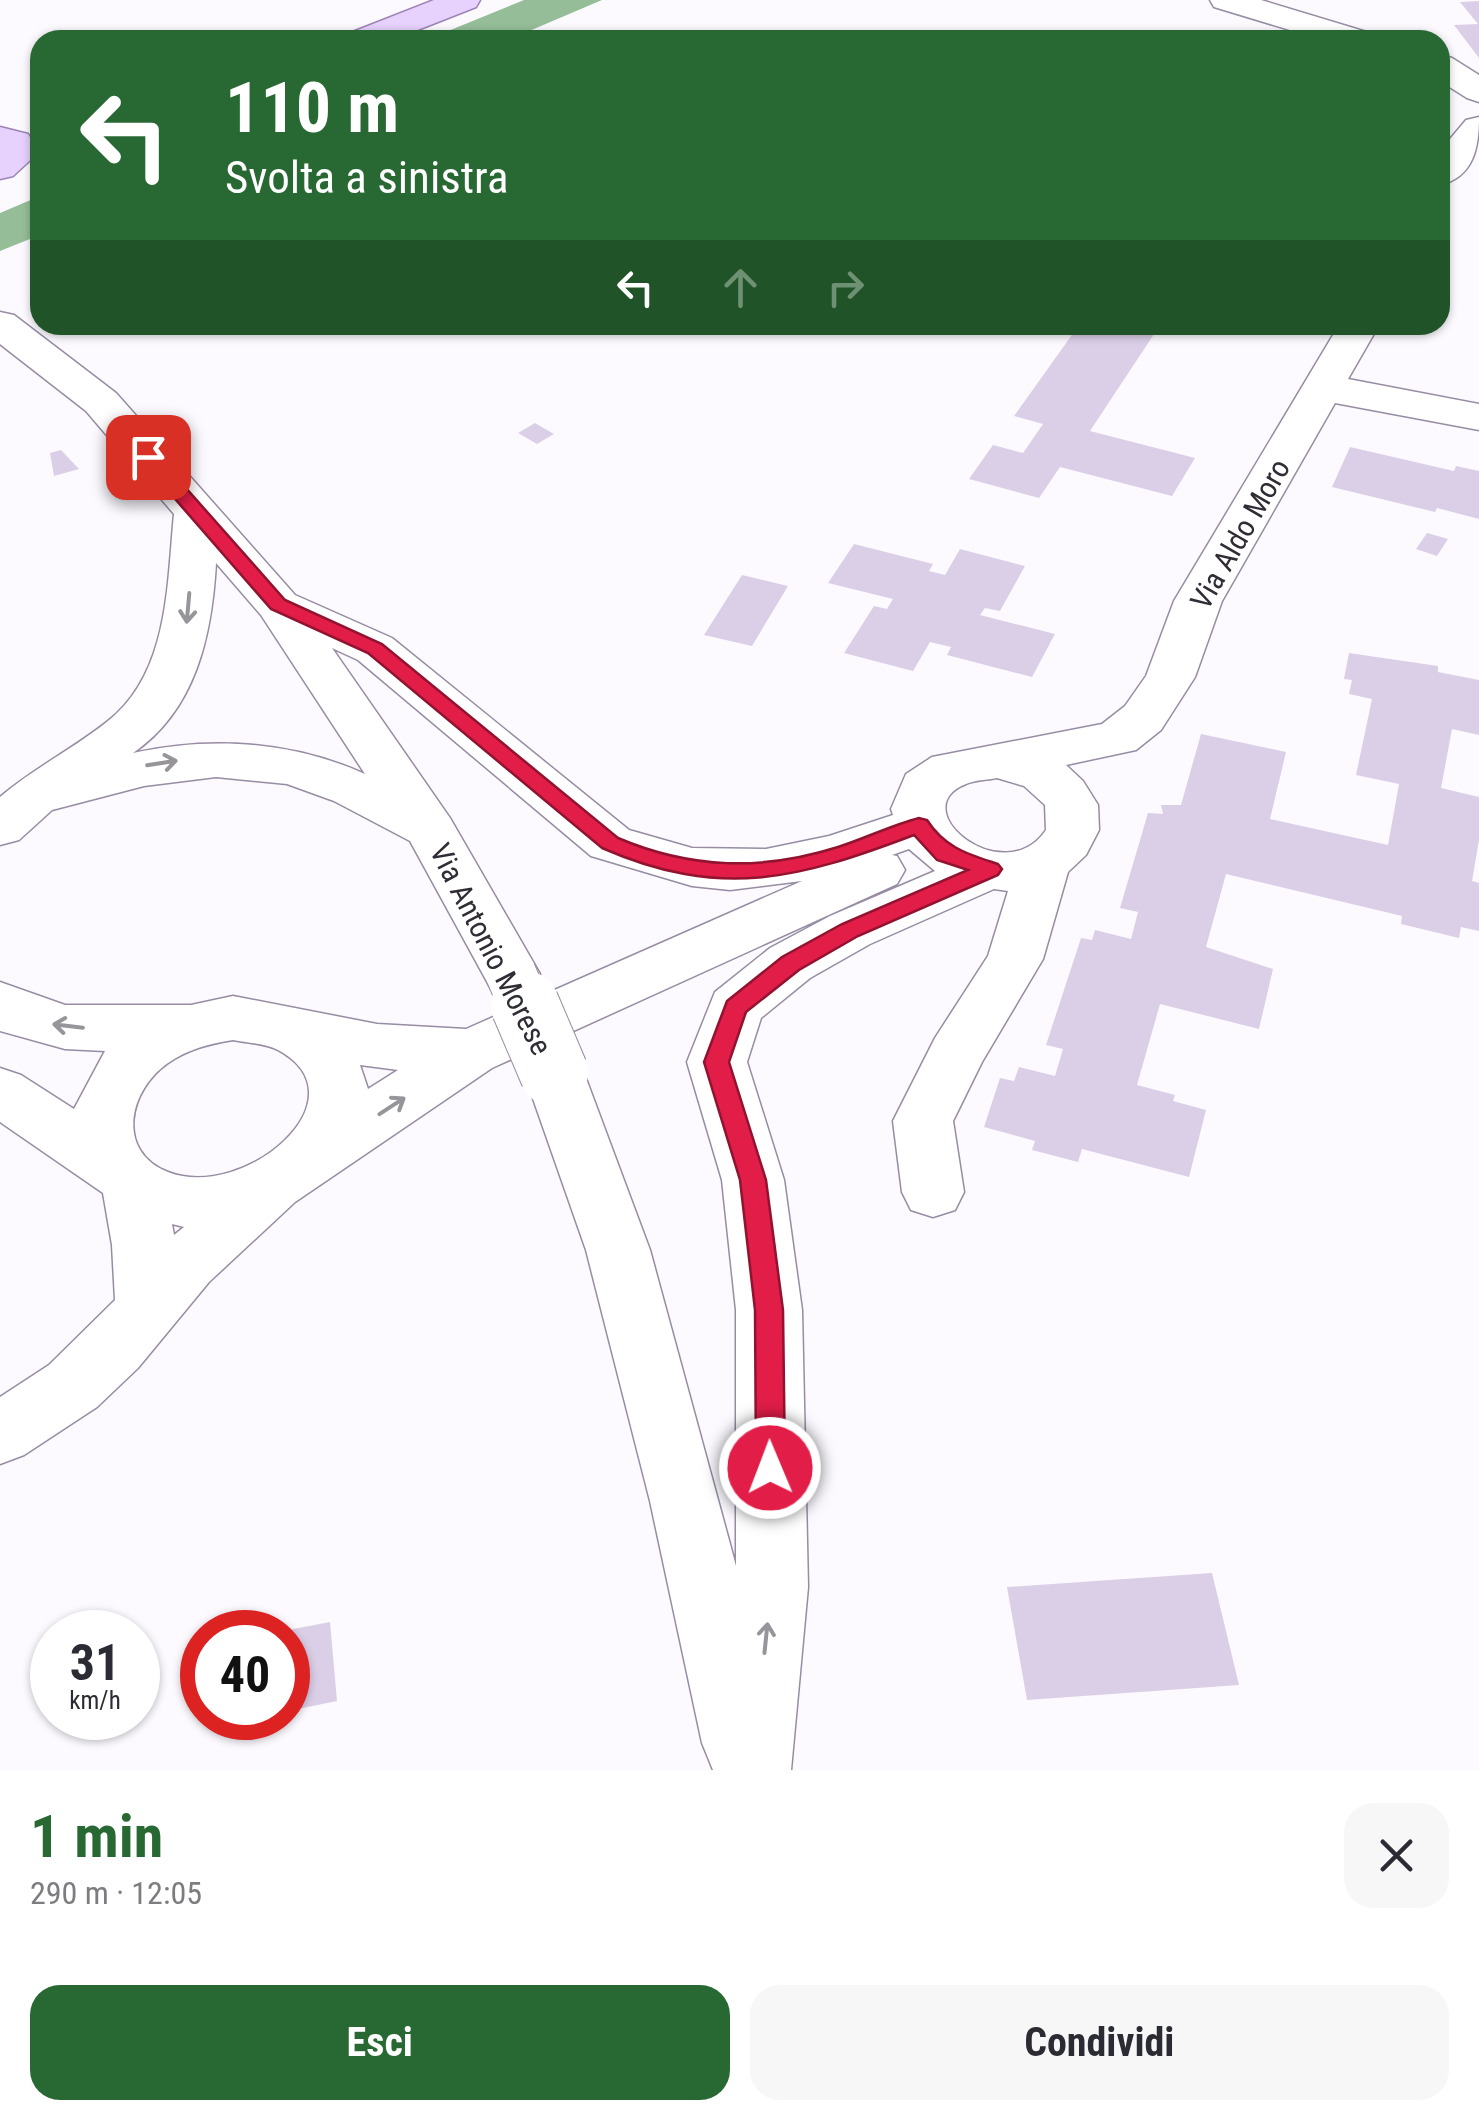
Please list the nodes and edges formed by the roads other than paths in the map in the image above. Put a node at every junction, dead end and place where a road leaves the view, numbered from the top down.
1 (464, 0) edge
2 (1226, 0) edge
3 (388, 30) edge
4 (1325, 30) edge
5 (1450, 72) edge
6 (1479, 91) edge
7 (1479, 117) edge
8 (1479, 128) edge
9 (1450, 162) edge
10 (0, 324) edge
11 (1354, 335) edge
12 (1326, 388) junction
13 (1479, 417) edge
14 (196, 511) junction
15 (278, 604) junction
16 (1118, 738) junction
17 (997, 761) junction
18 (17, 812) edge
19 (431, 831) junction
20 (926, 835) junction
21 (1037, 850) junction
22 (0, 1004) edge
23 (200, 1023) junction
24 (291, 1028) junction
25 (471, 1052) junction
26 (0, 1091) edge
27 (299, 1167) junction
28 (124, 1176) junction
29 (933, 1192) dead end
30 (148, 1308) junction
31 (0, 1434) edge
32 (749, 1770) edge

1 - 3 main road
2 - 4 street
5 - 6 street
6 - 7 street
8 - 9 street
10 - 14 street, Via Antonio Morese
11 - 12 street, Via Aldo Moro
12 - 13 street
12 - 16 street, Via Aldo Moro
14 - 15 street, Via Antonio Morese
14 -> 18 street
15 - 19 street, Via Antonio Morese
15 - 20 street
16 - 17 street
16 - 21 street
17 - 20 street
17 - 21 street
18 -> 19 street
19 - 32 street, Via Antonio Morese, bridge
20 - 21 street
20 - 25 street
21 - 29 street
32 -> 21 street
23 -> 22 street
23 - 24 street
23 - 28 street
24 - 25 street
24 - 27 street
27 -> 25 street
26 - 28 street
27 - 28 street
27 - 30 street
28 - 30 street
30 - 31 street

